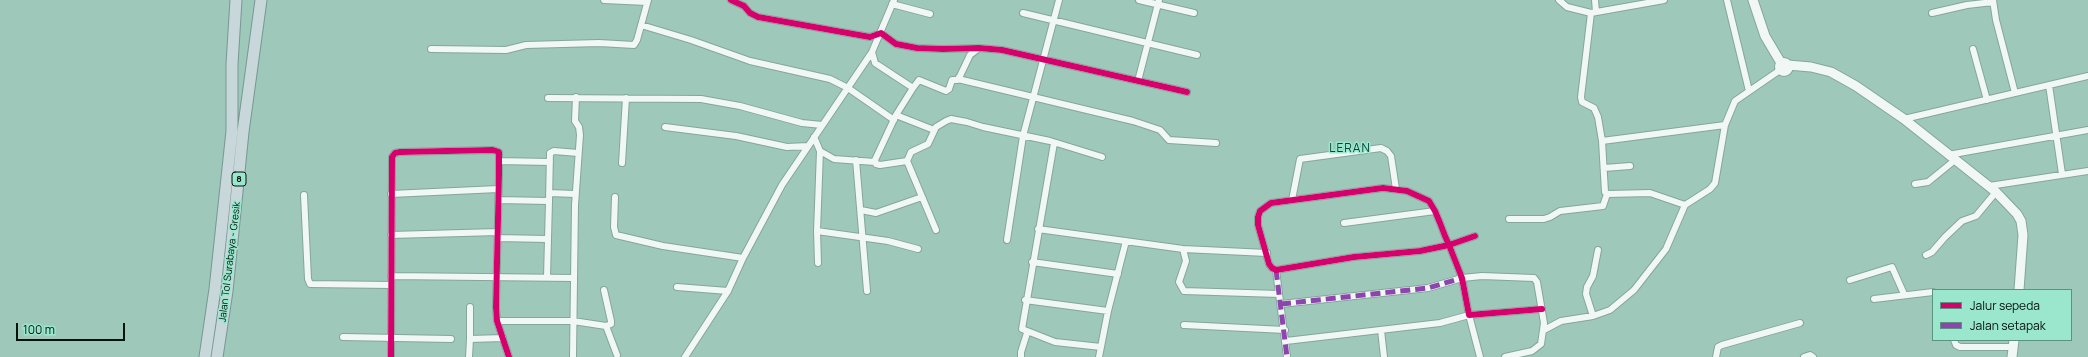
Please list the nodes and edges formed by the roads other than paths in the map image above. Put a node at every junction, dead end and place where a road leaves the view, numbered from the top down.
1 (236, 0) edge
2 (253, 0) edge
3 (261, 0) edge
4 (604, 0) edge
5 (731, 0) edge
6 (1059, 0) edge
7 (1138, 0) edge
8 (1559, 0) edge
9 (1595, 0) edge
10 (1664, 0) edge
11 (1727, 0) edge
12 (1753, 0) edge
13 (648, 1) edge
14 (1993, 1) edge
15 (893, 2) edge
16 (1158, 2) edge
17 (1593, 12) junction
18 (1023, 13) dead end
19 (1194, 13) dead end
20 (1932, 13) dead end
21 (930, 14) dead end
22 (1054, 21) junction
23 (641, 25) junction
24 (881, 33) junction
25 (1148, 43) junction
26 (431, 48) dead end
27 (979, 48) junction
28 (1973, 49) dead end
29 (872, 52) junction
30 (1197, 55) dead end
31 (1042, 59) junction
32 (1783, 66) junction
33 (2088, 76) edge
34 (958, 79) junction
35 (1138, 81) junction
36 (2049, 85) junction
37 (848, 88) junction
38 (913, 88) junction
39 (1749, 91) junction
40 (1187, 92) dead end
41 (2014, 93) junction
42 (1032, 96) junction
43 (576, 97) junction
44 (548, 98) dead end
45 (626, 98) junction
46 (1987, 100) junction
47 (895, 117) junction
48 (1904, 119) junction
49 (822, 125) junction
50 (1726, 125) junction
51 (665, 126) dead end
52 (934, 130) junction
53 (2088, 130) edge
54 (232, 131) junction
55 (2057, 135) junction
56 (1023, 136) junction
57 (814, 137) junction
58 (1602, 140) junction
59 (1054, 143) junction
60 (1216, 143) dead end
61 (808, 146) junction
62 (820, 151) junction
63 (578, 153) junction
64 (1102, 157) dead end
65 (1952, 157) junction
66 (856, 160) junction
67 (499, 161) junction
68 (907, 161) junction
69 (550, 162) junction
70 (875, 162) junction
71 (622, 163) dead end
72 (1630, 166) dead end
73 (1604, 168) junction
74 (2088, 170) edge
75 (2062, 174) junction
76 (1915, 184) dead end
77 (498, 189) junction
78 (1396, 189) junction
79 (1992, 189) junction
80 (549, 193) junction
81 (391, 194) junction
82 (575, 194) junction
83 (1607, 194) junction
84 (304, 195) dead end
85 (615, 197) dead end
86 (922, 197) junction
87 (498, 200) junction
88 (1292, 200) junction
89 (549, 201) junction
90 (1685, 205) junction
91 (861, 210) junction
92 (1435, 211) junction
93 (1509, 219) dead end
94 (1344, 223) dead end
95 (1038, 229) junction
96 (936, 230) dead end
97 (817, 231) junction
98 (391, 235) junction
99 (498, 235) junction
100 (1475, 236) dead end
101 (864, 237) junction
102 (547, 239) junction
103 (1007, 240) dead end
104 (1126, 241) junction
105 (1449, 245) junction
106 (918, 249) dead end
107 (1183, 249) junction
108 (1598, 250) dead end
109 (1267, 253) junction
110 (1926, 255) dead end
111 (743, 258) junction
112 (1032, 262) junction
113 (818, 264) dead end
114 (1276, 270) junction
115 (1118, 274) junction
116 (391, 276) junction
117 (496, 276) junction
118 (547, 277) junction
119 (574, 278) junction
120 (1462, 278) junction
121 (1850, 280) dead end
122 (391, 285) junction
123 (677, 287) dead end
124 (2019, 289) edge
125 (604, 290) dead end
126 (728, 291) junction
127 (867, 291) dead end
128 (1932, 292) edge
129 (1279, 294) junction
130 (1904, 294) junction
131 (1874, 299) dead end
132 (1025, 300) junction
133 (1281, 304) junction
134 (470, 307) dead end
135 (1542, 309) junction
136 (1108, 311) junction
137 (1469, 315) junction
138 (1593, 316) junction
139 (497, 321) junction
140 (573, 321) junction
141 (1800, 323) dead end
142 (1184, 325) dead end
143 (606, 326) junction
144 (1285, 330) junction
145 (1381, 330) junction
146 (1544, 330) junction
147 (1027, 333) junction
148 (343, 337) dead end
149 (391, 337) junction
150 (503, 338) junction
151 (451, 339) dead end
152 (470, 339) junction
153 (1286, 341) junction
154 (1954, 341) edge
155 (2014, 344) edge
156 (1101, 347) junction
157 (617, 355) dead end
158 (205, 357) edge
159 (217, 357) edge
160 (391, 357) edge
161 (469, 357) edge
162 (509, 357) edge
163 (573, 357) edge
164 (685, 357) edge
165 (1021, 357) edge
166 (1099, 357) edge
167 (1286, 357) edge
168 (1384, 357) edge
169 (1480, 357) edge
170 (1504, 357) edge
171 (1716, 357) edge
172 (1804, 357) edge
173 (1813, 357) edge
174 (2012, 357) edge

1 - 54 highway, Jalan Tol Surabaya - Gresik / 8
2 - 54 highway, Jalan Tol Surabaya - Gresik / 8
3 - 159 highway, Jalan Tol Surabaya - Gresik / 8
4 - 13 street
5 - 24 street
6 - 22 street
7 - 16 street
8 - 17 street
9 - 17 street
10 - 17 street
11 - 39 street
12 - 32 main road
13 - 23 street
14 - 20 street
14 - 41 street
15 - 21 street
15 - 24 street
16 - 19 street
16 - 25 street
17 - 58 street
18 - 22 street
22 - 25 street
22 - 31 street
23 - 26 street
23 - 37 street
24 - 27 street
24 - 29 street
25 - 30 street
25 - 35 street
27 - 31 street
27 - 34 street
28 - 46 street
29 - 37 street
29 - 38 street
31 - 35 street
31 - 42 street
32 - 39 street
32 - 48 main road
33 - 36 street
34 - 38 street
34 - 42 street
35 - 40 street
36 - 41 street
36 - 55 street
37 - 47 street
37 - 49 street
38 - 47 street
39 - 50 street
41 - 46 street
42 - 56 street
42 - 60 street
43 - 44 street
43 - 45 street
43 - 63 street
45 - 49 street
45 - 71 street
46 - 48 street
47 - 52 street
47 - 70 street
48 - 65 main road
49 - 57 street
50 - 58 street
50 - 90 street
51 - 61 street
52 - 56 street
52 - 68 street
53 - 55 street
54 - 158 highway, Jalan Tol Surabaya - Gresik / 8
55 - 65 street
55 - 75 street
56 - 59 street
56 - 103 street
57 - 61 street
57 - 62 street
58 - 73 street
59 - 64 street
59 - 95 street
61 - 111 street
62 - 66 street
62 - 97 street
63 - 69 street
63 - 82 street
65 - 76 street
65 - 79 main road
66 - 70 street
66 - 91 street
67 - 69 street
67 - 77 street
67 - 81 street
68 - 70 street
68 - 86 street
69 - 80 street
72 - 73 street
73 - 83 street
74 - 75 street
75 - 79 street
77 - 81 street
77 - 87 street
78 - 88 street
78 - 88 street
78 - 92 street
79 - 110 street
79 - 124 main road
80 - 82 street
80 - 89 street
81 - 98 street
82 - 119 street
83 - 90 street
83 - 93 street
84 - 122 street
85 - 111 street
86 - 91 street
86 - 96 street
87 - 89 street
87 - 99 street
88 - 109 street
89 - 102 street
90 - 138 street
91 - 101 street
92 - 94 street
92 - 105 street
95 - 104 street
95 - 112 street
97 - 101 street
97 - 113 street
98 - 99 street
98 - 116 street
99 - 102 street
99 - 117 street
100 - 105 street
101 - 106 street
101 - 127 street
102 - 118 street
104 - 107 street
104 - 115 street
105 - 114 street
105 - 120 street
107 - 109 street
107 - 129 street
108 - 138 street
109 - 114 street
111 - 126 street
112 - 115 street
112 - 132 street
114 - 129 street
115 - 136 street
116 - 117 street
116 - 122 street
117 - 118 street
117 - 139 street
118 - 119 street
119 - 140 street
120 - 133 street
120 - 135 street
120 - 137 street
121 - 130 street
122 - 149 street
123 - 126 street
125 - 143 street
126 - 164 street
128 - 130 street
129 - 133 street
130 - 131 street
132 - 136 street
132 - 147 street
133 - 144 street
134 - 152 street
135 - 137 street
135 - 146 street
136 - 156 street
137 - 145 street
137 - 169 street
138 - 146 street
139 - 140 street
139 - 150 street
140 - 143 street
140 - 163 street
141 - 171 street
142 - 144 street
143 - 157 street
144 - 153 street
145 - 153 street
145 - 168 street
146 - 170 street
147 - 156 street
147 - 165 street
148 - 149 street
149 - 151 street
149 - 160 street
150 - 152 street
150 - 162 street
152 - 161 street
153 - 167 street
154 - 155 street
155 - 174 main road
156 - 166 street
172 - 173 street

